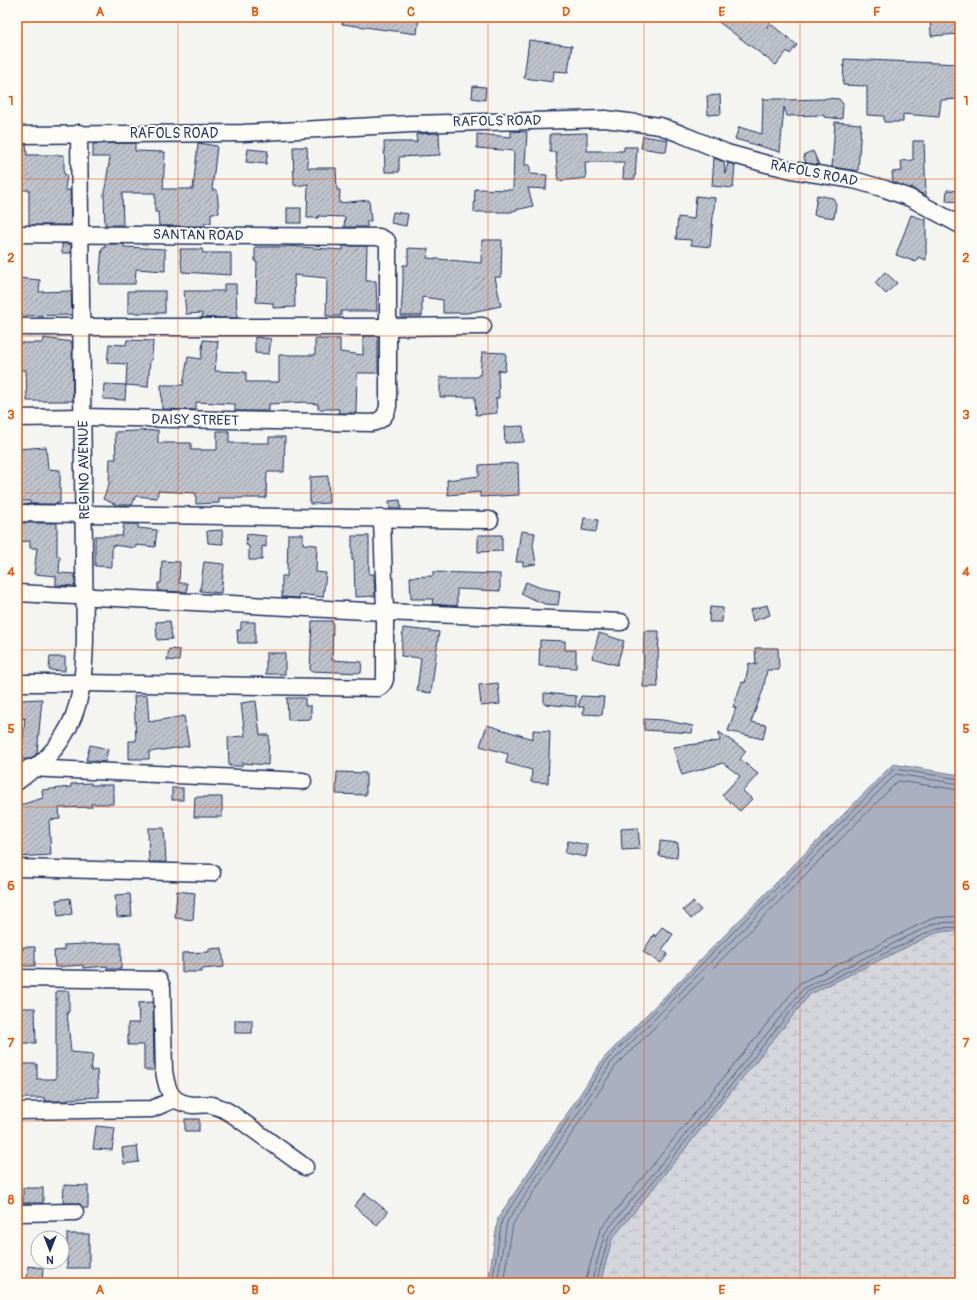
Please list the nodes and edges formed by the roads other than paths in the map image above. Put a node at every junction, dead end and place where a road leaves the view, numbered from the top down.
1 (79, 133) junction
2 (17, 135) edge
3 (960, 225) edge
4 (17, 234) edge
5 (81, 234) junction
6 (483, 326) dead end
7 (17, 327) edge
8 (82, 327) junction
9 (389, 327) junction
10 (83, 417) junction
11 (17, 418) edge
12 (17, 513) edge
13 (84, 513) junction
14 (382, 518) junction
15 (490, 520) dead end
16 (17, 593) edge
17 (85, 597) junction
18 (385, 612) junction
19 (621, 622) dead end
20 (17, 683) edge
21 (83, 683) junction
22 (17, 768) edge
23 (34, 768) junction
24 (303, 781) dead end
25 (17, 782) edge
26 (17, 868) edge
27 (212, 873) dead end
28 (17, 978) edge
29 (175, 1099) junction
30 (17, 1111) edge
31 (306, 1167) dead end
32 (75, 1212) dead end
33 (17, 1213) edge

1 - 2 street, RAFOLS ROAD
1 - 3 street, RAFOLS ROAD
1 - 5 street, REGINO AVENUE
4 - 5 street, SANTAN ROAD
5 - 8 street, REGINO AVENUE
5 - 9 street, SANTAN ROAD
6 - 9 street
7 - 8 street
8 - 9 street
8 - 10 street, REGINO AVENUE
9 - 10 street, DAISY STREET
10 - 11 street, DAISY STREET
10 - 13 street, REGINO AVENUE
12 - 13 street
13 - 14 street
13 - 17 street, REGINO AVENUE
14 - 15 street
14 - 18 street
16 - 17 street
17 - 18 street
17 - 21 street, REGINO AVENUE
18 - 19 street
18 - 21 street
20 - 21 street
21 - 23 street, REGINO AVENUE
22 - 23 street
23 - 24 street
23 - 25 street, REGINO AVENUE
26 - 27 street
28 - 29 street
29 - 30 street
29 - 31 street
32 - 33 street

